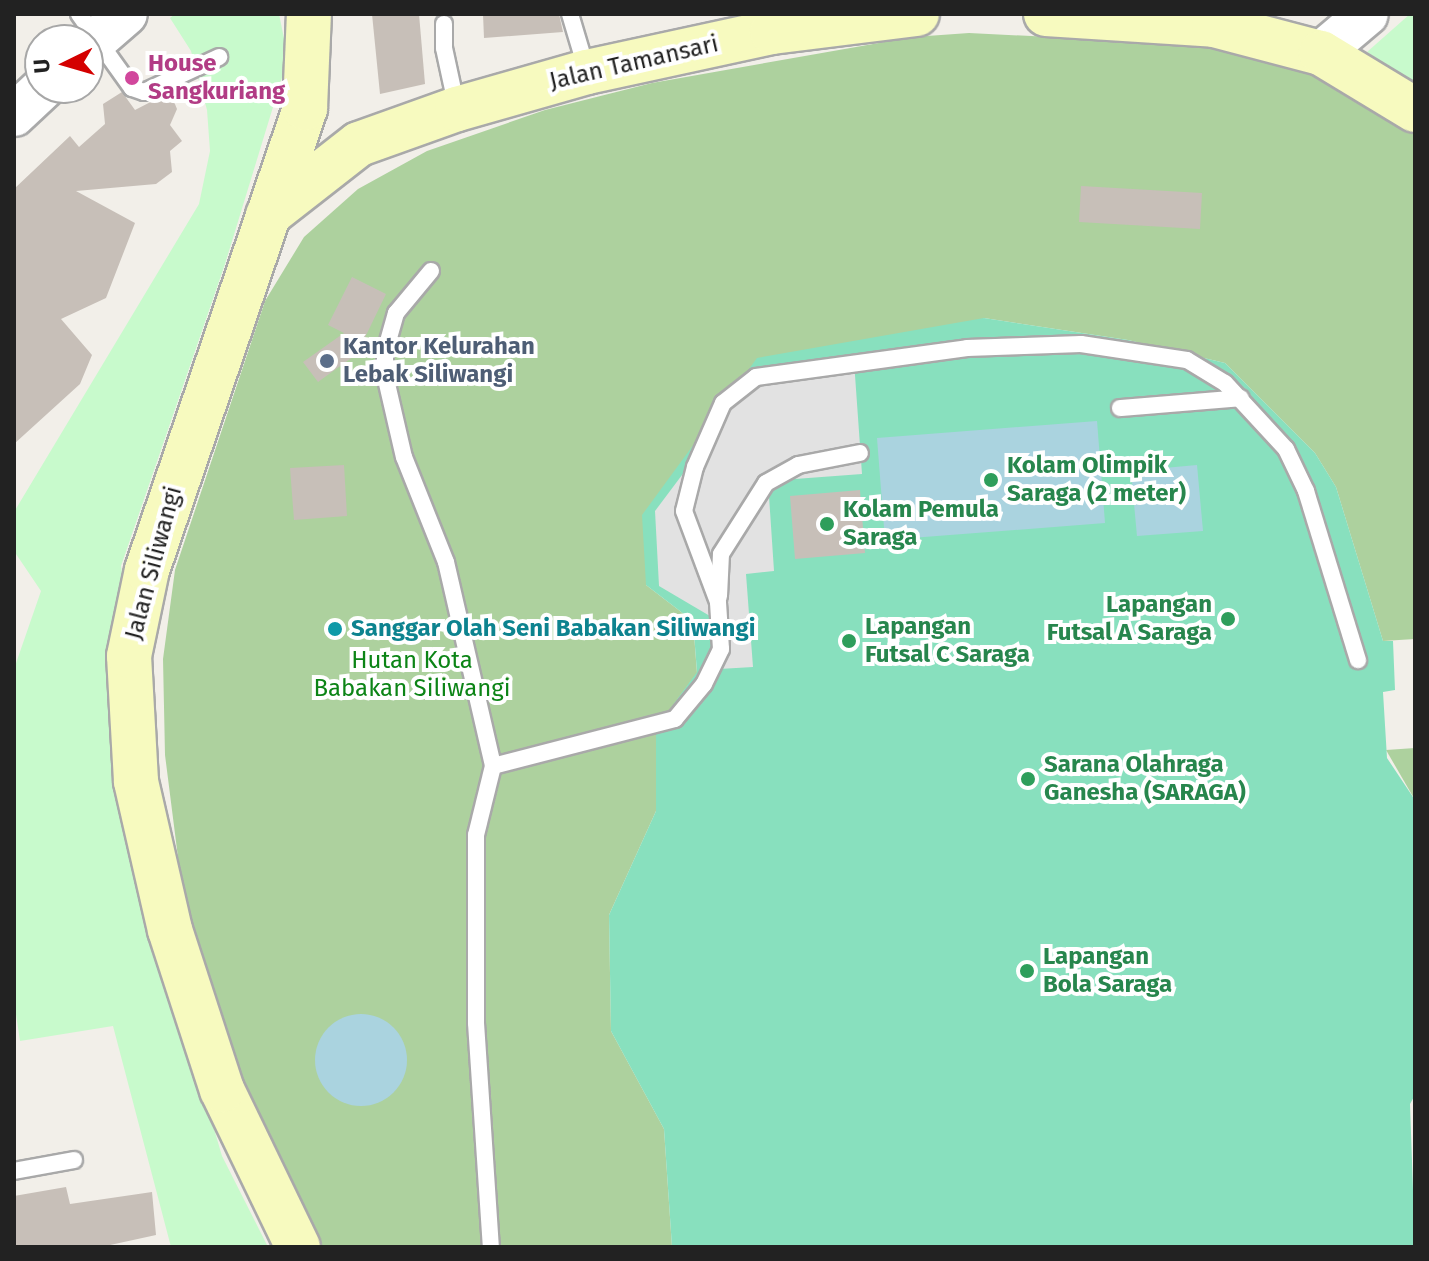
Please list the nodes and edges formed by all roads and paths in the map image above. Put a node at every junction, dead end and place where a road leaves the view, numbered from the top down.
1 (570, 14) edge
2 (917, 14) edge
3 (1046, 14) edge
4 (1169, 14) edge
5 (1367, 14) edge
6 (307, 17) edge
7 (444, 24) dead end
8 (1214, 25) junction
9 (104, 39) edge
10 (1321, 53) junction
11 (219, 57) dead end
12 (587, 72) junction
13 (305, 108) junction
14 (457, 109) junction
15 (1415, 110) edge
16 (359, 144) junction
17 (268, 215) junction
18 (431, 271) dead end
19 (1241, 398) junction
20 (1120, 408) dead end
21 (860, 453) dead end
22 (718, 602) junction
23 (1358, 660) dead end
24 (493, 766) junction
25 (74, 1160) dead end
26 (14, 1171) edge
27 (298, 1247) edge
28 (491, 1247) edge

1 - 12 lane
2 - 12 main road, Jalan Tamansari
3 - 8 main road
4 - 8 street
5 - 10 street
6 - 13 main road, Jalan Siliwangi
7 - 14 lane
8 - 10 main road
9 - 11 lane
10 - 15 main road
12 - 14 main road, Jalan Tamansari
13 - 16 main road
13 - 17 main road, Jalan Siliwangi
14 - 16 main road, Jalan Tamansari
16 - 17 main road, Jalan Tamansari
17 - 27 main road, Jalan Siliwangi
18 - 24 lane
19 - 20 lane
19 - 22 lane
19 - 23 lane
21 - 22 lane
22 - 24 lane
24 - 28 lane
25 - 26 lane

